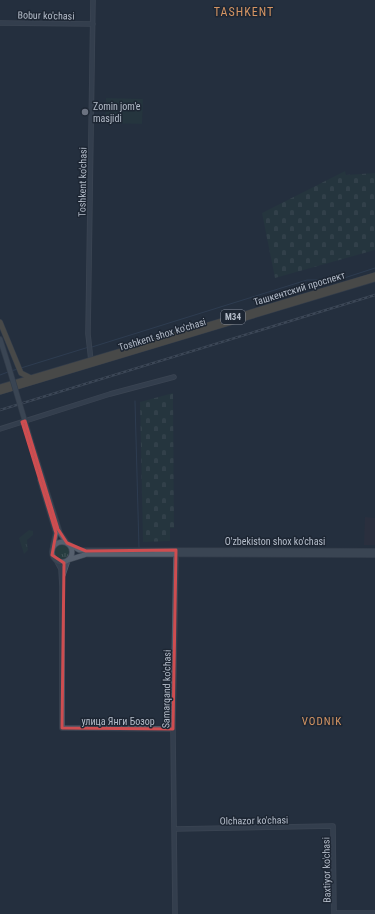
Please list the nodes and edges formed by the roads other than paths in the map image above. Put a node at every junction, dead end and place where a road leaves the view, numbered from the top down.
1 (93, 0) edge
2 (0, 23) edge
3 (93, 24) junction
4 (375, 275) edge
5 (375, 279) edge
6 (0, 322) edge
7 (0, 339) edge
8 (0, 350) edge
9 (5, 362) junction
10 (92, 362) junction
11 (174, 377) dead end
12 (30, 378) junction
13 (0, 387) edge
14 (0, 392) edge
15 (0, 429) edge
16 (31, 445) junction
17 (67, 543) junction
18 (53, 546) junction
19 (375, 551) edge
20 (176, 552) junction
21 (133, 553) junction
22 (375, 555) edge
23 (56, 560) junction
24 (68, 560) junction
25 (62, 587) junction
26 (173, 729) junction
27 (333, 826) joint
28 (175, 829) junction
29 (334, 913) edge
30 (375, 913) edge
31 (175, 914) edge

1 - 3 street, Toshkent ko'chasi
2 - 3 street, Bobur ko'chasi
3 - 10 street, Toshkent ko'chasi
4 - 10 highway, Ташкентский проспект / M34
5 - 10 highway, Toshkent shox ko'chasi / M34
6 - 12 highway
7 - 9 main road
8 - 9 main road
9 - 16 main road
10 - 12 highway, Toshkent shox ko'chasi / M34
10 - 14 highway, Toshkent shox ko'chasi / M34
11 - 15 street
12 - 13 highway, Toshkent shox ko'chasi / M34
16 - 17 main road
16 - 18 main road
17 - 18 main road
17 - 21 main road
17 - 24 main road
18 - 23 main road
19 - 20 main road, O'zbekiston shox ko'chasi
20 - 21 main road
20 - 22 main road, O'zbekiston shox ko'chasi
20 - 26 street, Samarqand ko'chasi
21 - 24 main road
23 - 24 main road
23 - 25 street
24 - 25 street
25 - 26 street, улица Янги Бозор
26 - 28 street, Samarqand ko'chasi
27 - 28 street, Olchazor ko'chasi
27 - 29 street, Baxtiyor ko'chasi
28 - 31 street, Samarqand ko'chasi
29 - 30 street

